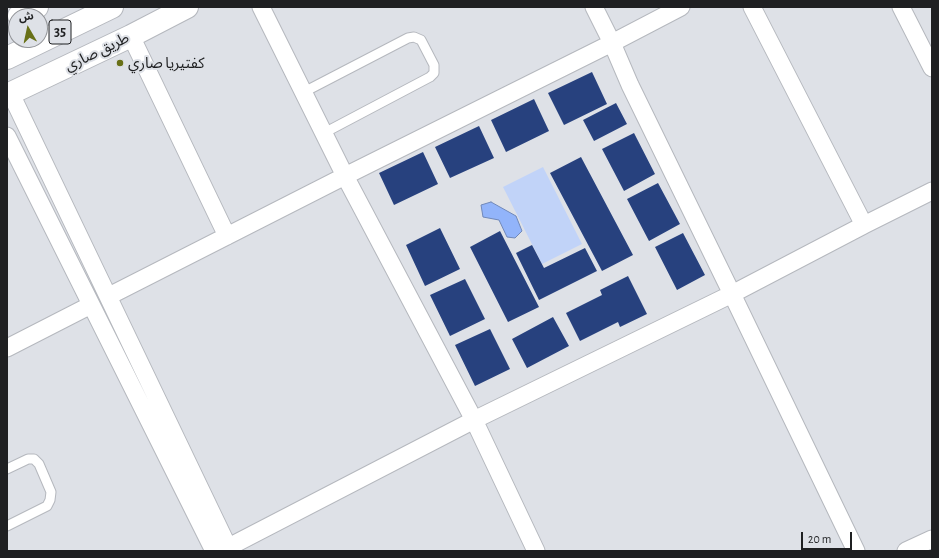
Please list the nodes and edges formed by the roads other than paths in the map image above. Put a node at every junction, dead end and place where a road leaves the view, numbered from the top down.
1 (112, 7) edge
2 (187, 7) edge
3 (261, 7) edge
4 (594, 7) edge
5 (681, 7) edge
6 (752, 7) edge
7 (901, 7) edge
8 (131, 36) junction
9 (612, 43) junction
10 (7, 58) edge
11 (932, 68) edge
12 (304, 92) junction
13 (9, 94) edge
14 (324, 133) junction
15 (7, 136) edge
16 (14, 167) edge
17 (345, 176) junction
18 (932, 191) edge
19 (864, 225) junction
20 (227, 236) junction
21 (732, 294) junction
22 (109, 296) junction
23 (91, 305) junction
24 (7, 348) edge
25 (474, 420) junction
26 (7, 470) edge
27 (7, 526) edge
28 (932, 539) edge
29 (223, 550) edge
30 (536, 551) edge
31 (856, 551) edge
32 (906, 551) edge

1 - 10 main road, 35
2 - 8 main road, طريق صاري
3 - 12 street
4 - 9 street
5 - 9 street
6 - 19 street
7 - 11 street
8 - 13 main road, طريق صاري
8 - 20 street
9 - 17 street
9 - 21 street
12 - 14 street
12 - 14 lane
13 - 22 street
14 - 17 street
15 - 16 street
16 - 23 street
17 - 20 street
17 - 25 street
18 - 19 street
19 - 21 street
20 - 22 street
21 - 25 street
21 - 31 street
22 - 29 street
23 - 24 street
23 - 29 street
25 - 29 street
25 - 30 street
26 - 27 lane
28 - 32 street

